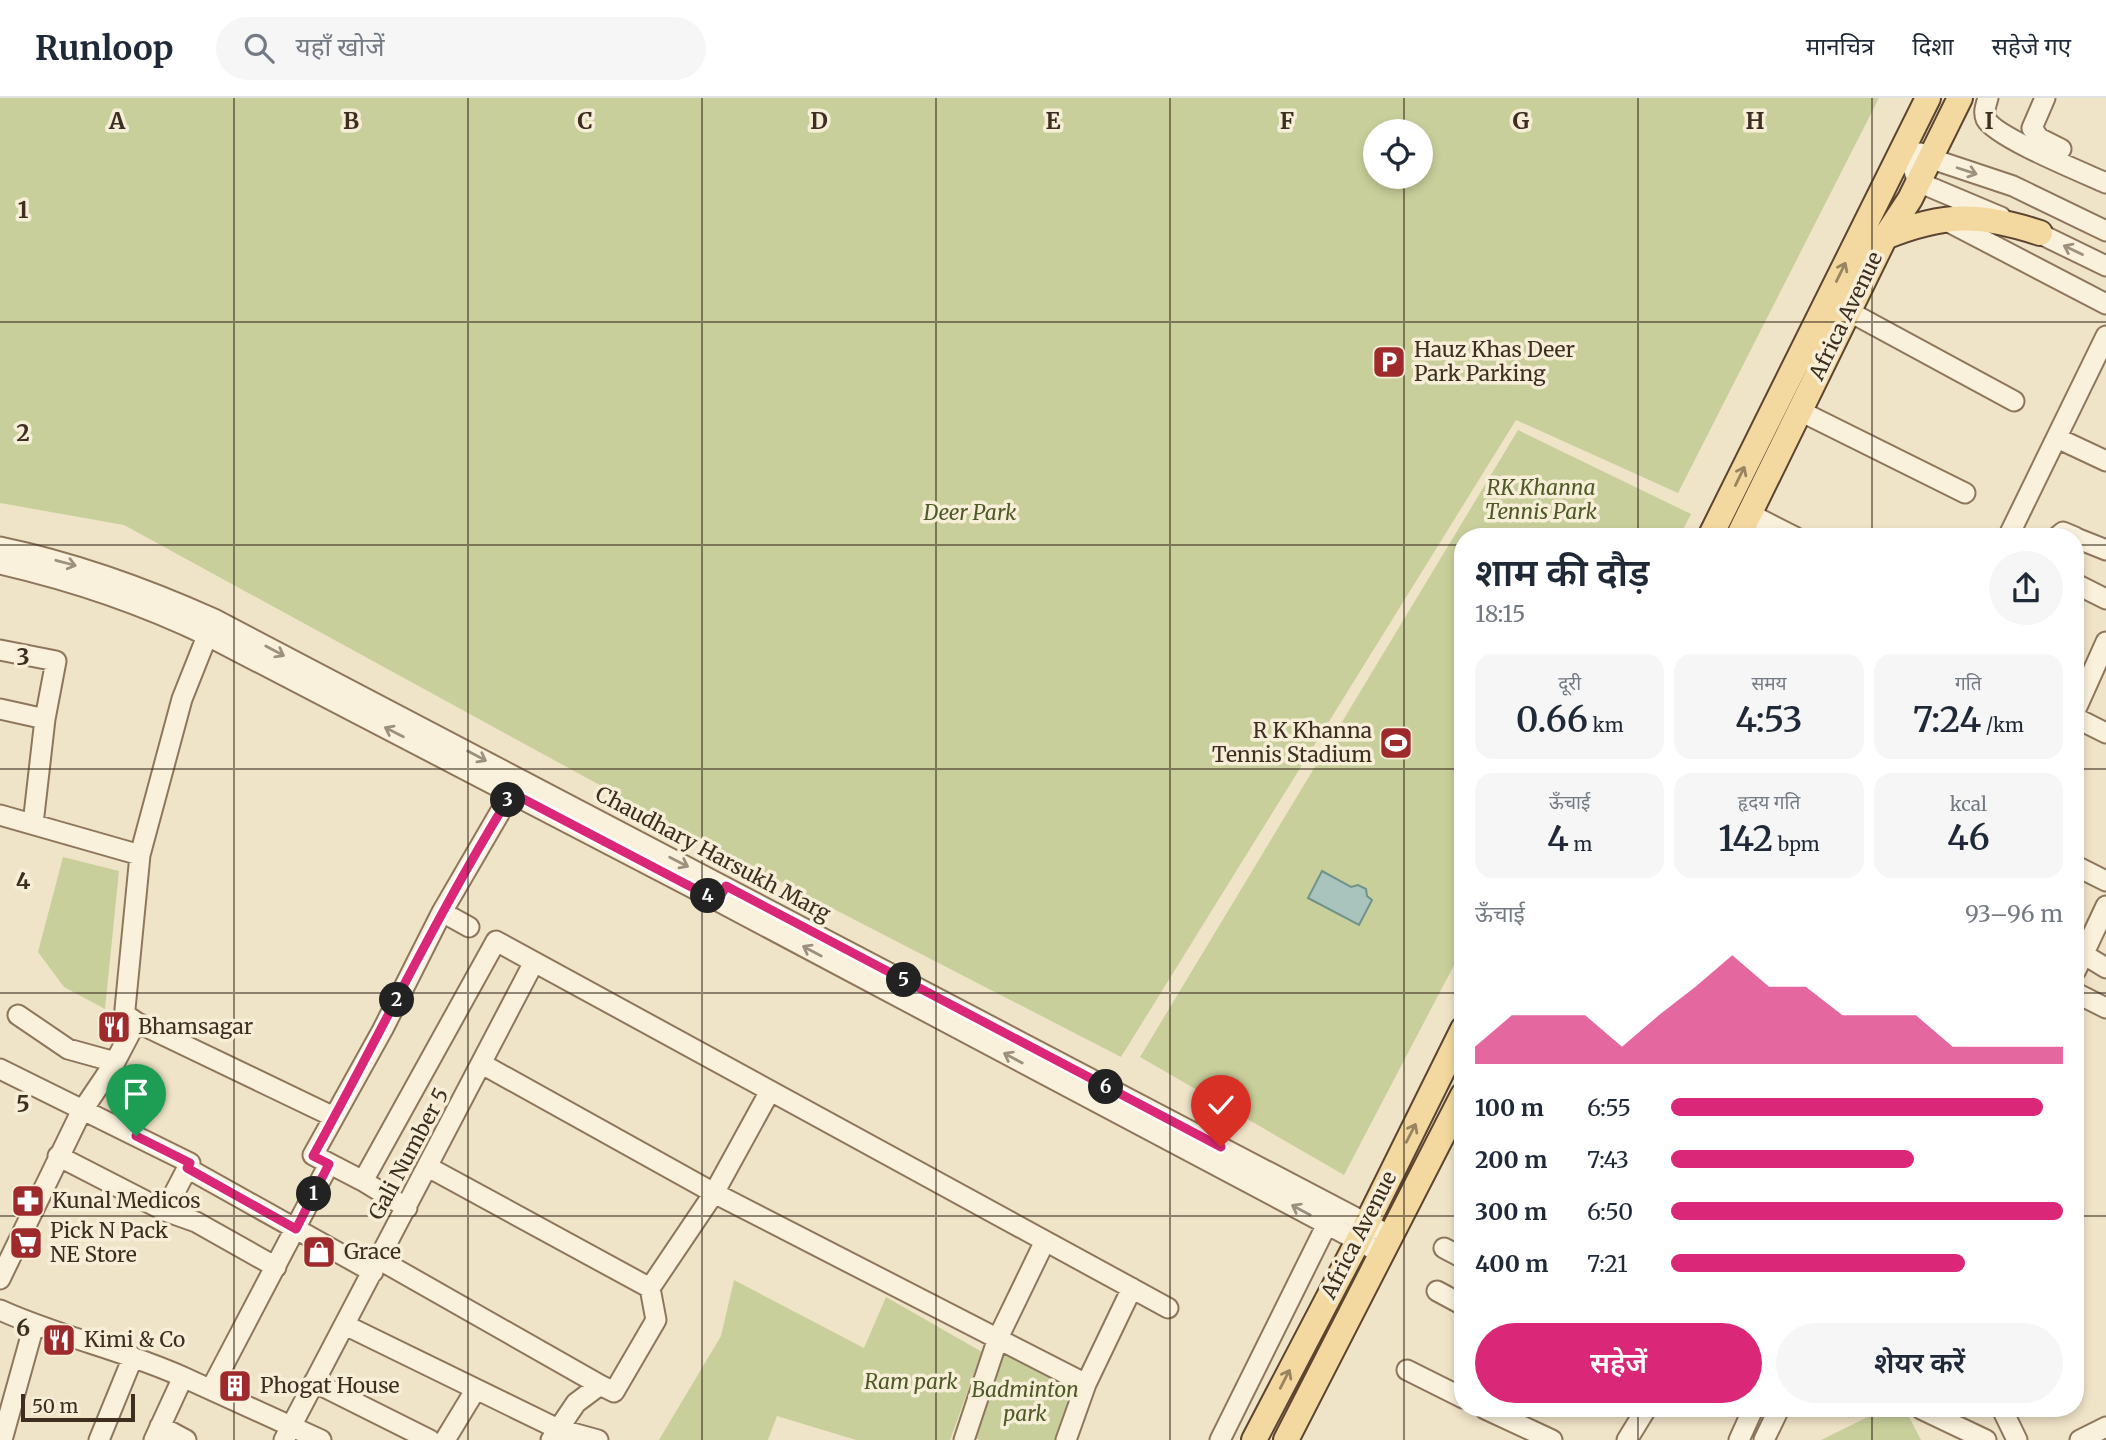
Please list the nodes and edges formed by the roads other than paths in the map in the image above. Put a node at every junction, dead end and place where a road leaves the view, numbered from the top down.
1 (1928, 98) edge
2 (1960, 98) edge
3 (1988, 98) edge
4 (2045, 98) edge
5 (1904, 143) junction
6 (1929, 158) junction
7 (2106, 170) edge
8 (1918, 181) junction
9 (2106, 183) edge
10 (1942, 219) junction
11 (2106, 232) edge
12 (2040, 233) junction
13 (1885, 237) junction
14 (2106, 266) edge
15 (2106, 304) edge
16 (1848, 311) junction
17 (2106, 336) edge
18 (2014, 401) dead end
19 (1800, 411) junction
20 (2057, 438) junction
21 (2104, 454) edge
22 (1965, 493) dead end
23 (1748, 513) junction
24 (1714, 528) edge
25 (1742, 528) edge
26 (1777, 528) edge
27 (2012, 528) edge
28 (2084, 541) edge
29 (0, 547) edge
30 (2106, 550) edge
31 (0, 564) edge
32 (2084, 588) edge
33 (2106, 599) edge
34 (211, 628) junction
35 (2106, 642) edge
36 (0, 650) edge
37 (2084, 675) edge
38 (0, 709) edge
39 (45, 719) junction
40 (2084, 722) edge
41 (2106, 733) edge
42 (515, 786) junction
43 (0, 815) edge
44 (33, 824) junction
45 (140, 855) junction
46 (2084, 870) edge
47 (2106, 881) edge
48 (2106, 906) edge
49 (442, 912) junction
50 (469, 927) dead end
51 (2084, 952) edge
52 (534, 962) junction
53 (2084, 963) edge
54 (2106, 968) edge
55 (2084, 997) edge
56 (2106, 1008) edge
57 (18, 1015) dead end
58 (136, 1022) junction
59 (1454, 1047) edge
60 (115, 1062) junction
61 (482, 1063) junction
62 (0, 1069) edge
63 (770, 1091) junction
64 (83, 1110) junction
65 (1454, 1113) edge
66 (334, 1117) junction
67 (1441, 1138) junction
68 (58, 1156) junction
69 (329, 1164) junction
70 (428, 1167) junction
71 (187, 1168) junction
72 (363, 1181) junction
73 (714, 1192) junction
74 (407, 1208) junction
75 (165, 1211) junction
76 (1331, 1215) junction
77 (296, 1229) junction
78 (1362, 1232) junction
79 (1045, 1241) junction
80 (1387, 1246) junction
81 (1444, 1248) dead end
82 (1454, 1253) edge
83 (377, 1266) junction
84 (276, 1267) junction
85 (0, 1279) edge
86 (650, 1288) junction
87 (1132, 1288) junction
88 (1437, 1291) dead end
89 (1454, 1300) edge
90 (1168, 1308) dead end
91 (0, 1310) edge
92 (1346, 1323) junction
93 (34, 1325) junction
94 (345, 1325) junction
95 (998, 1338) junction
96 (133, 1357) junction
97 (1407, 1370) dead end
98 (183, 1377) junction
99 (314, 1382) junction
100 (1086, 1384) junction
101 (600, 1385) junction
102 (476, 1389) junction
103 (211, 1390) junction
104 (1454, 1394) edge
105 (1524, 1417) edge
106 (1641, 1417) edge
107 (1749, 1417) edge
108 (1775, 1417) edge
109 (1937, 1417) edge
110 (2006, 1417) edge
111 (2106, 1427) edge
112 (157, 1433) edge
113 (288, 1433) edge
114 (554, 1434) edge
115 (2, 1440) edge
116 (99, 1440) edge
117 (186, 1440) edge
118 (321, 1440) edge
119 (430, 1440) edge
120 (445, 1440) edge
121 (598, 1440) edge
122 (965, 1440) edge
123 (1066, 1440) edge
124 (1220, 1440) edge
125 (1254, 1440) edge
126 (1286, 1440) edge
127 (1552, 1440) edge
128 (1627, 1440) edge
129 (1739, 1440) edge
130 (1764, 1440) edge
131 (1986, 1440) edge
132 (2017, 1440) edge
133 (2080, 1440) edge

1 - 5 main road, Africa Avenue
2 - 6 main road, Africa Avenue
3 - 9 street
4 - 7 street
5 - 6 street
5 - 8 street
24 -> 5 main road, Africa Avenue
6 - 8 main road, Africa Avenue
6 -> 11 street
8 - 12 street
8 - 13 main road, Africa Avenue
10 - 12 main road
10 - 13 main road
10 - 15 street
14 -> 12 street
13 - 16 main road, Africa Avenue
16 - 18 street
16 - 19 main road, Africa Avenue
17 - 20 street
19 - 22 street
19 - 23 main road, Africa Avenue
20 - 21 street
20 - 27 street
23 - 25 main road, Africa Avenue
23 - 26 street
28 - 30 street
29 -> 34 street, Chaudhary Harsukh Marg
31 - 34 street, Chaudhary Harsukh Marg
32 - 33 street
34 - 42 street, Chaudhary Harsukh Marg
34 - 45 street
35 - 37 street
36 - 39 street
38 - 39 street
39 - 44 street
40 - 41 street
42 - 49 street
42 - 76 street, Chaudhary Harsukh Marg
43 - 44 street
44 - 45 street
45 - 58 street
46 - 47 street
48 - 51 street
49 - 50 street
49 - 66 street
52 - 61 street, Gali Number 5
52 - 63 street
52 - 72 street
53 - 54 street
55 - 56 street
57 - 60 street
58 - 60 street
58 - 66 street
78 -> 59 main road, Africa Avenue
60 - 64 street
61 - 70 street, Gali Number 5
61 - 73 street
62 - 64 street
63 - 73 street
63 - 79 street
64 - 68 street
64 - 71 street
65 - 67 main road, Africa Avenue
66 - 69 street
67 - 80 main road, Africa Avenue
67 - 92 main road
68 - 75 street
68 - 85 street
69 - 72 street
69 - 77 street
70 - 74 street, Gali Number 5
70 - 86 street
71 - 75 street
71 - 77 street
72 - 74 street
73 - 86 street
73 - 95 street
74 - 83 street, Gali Number 5
75 - 84 street
76 - 78 street, Chaudhary Harsukh Marg
76 - 124 street
77 - 83 street
77 - 84 street
78 - 80 street, Chaudhary Harsukh Marg
125 -> 78 main road, Africa Avenue
79 - 87 street
79 - 95 street
80 - 92 main road, Africa Avenue
81 - 82 street
83 - 94 street, Gali Number 5
83 - 101 street
84 - 103 street
86 - 101 street
87 - 90 street
87 - 100 street
88 - 89 street
91 - 93 street
92 - 126 main road, Africa Avenue
93 - 96 street
93 - 115 street
94 - 99 street, Gali Number 5
94 - 102 street
95 - 100 street
95 - 122 street
96 - 98 street
96 - 116 street
97 - 104 street
98 - 103 street
98 - 112 street
99 - 113 street, Gali Number 5
99 - 119 street
100 - 123 street
101 - 114 street
102 - 114 street
102 - 120 street
103 - 113 street
105 - 127 street
106 - 128 street
107 - 129 street
108 - 130 street
109 - 131 street
110 - 132 street
111 - 133 street
112 - 117 street
113 - 118 street
114 - 121 street

